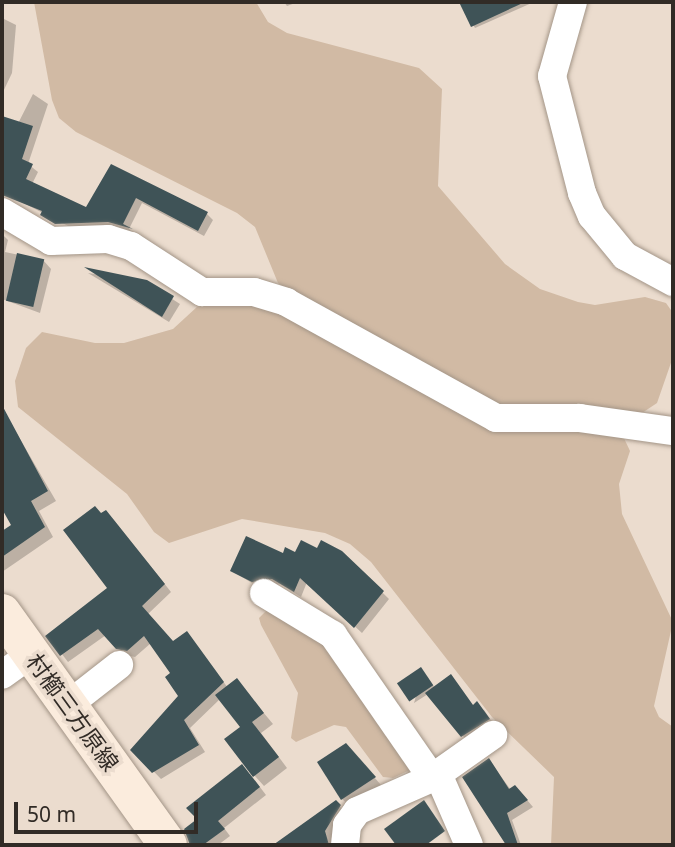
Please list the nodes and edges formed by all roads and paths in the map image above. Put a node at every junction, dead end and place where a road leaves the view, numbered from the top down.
1 (573, 2) edge
2 (2, 212) edge
3 (673, 282) edge
4 (673, 431) edge
5 (264, 593) dead end
6 (2, 613) edge
7 (16, 665) edge
8 (119, 665) dead end
9 (68, 705) junction
10 (493, 735) dead end
11 (435, 776) junction
12 (168, 845) edge
13 (345, 845) edge
14 (469, 845) edge

1 - 3 street
2 - 4 street
5 - 11 street
6 - 7 main road, 村櫛三方原線
7 - 9 main road, 村櫛三方原線
8 - 9 street
9 - 12 main road, 村櫛三方原線
10 - 11 street
11 - 13 street
11 - 14 street

